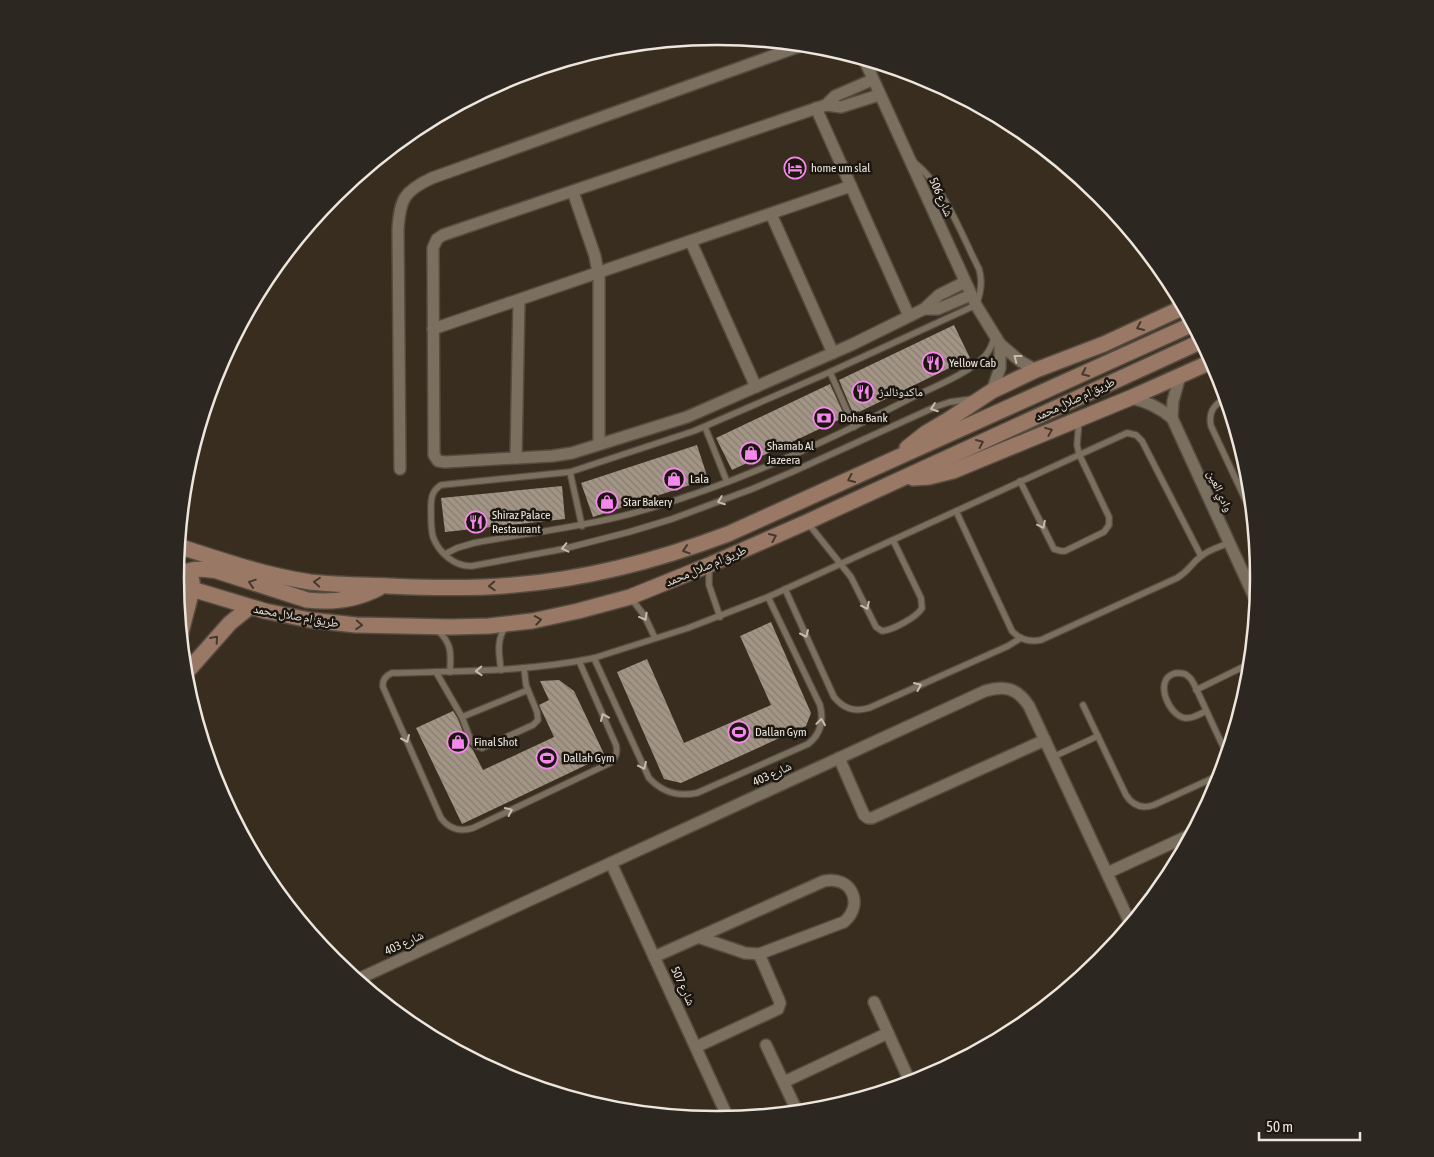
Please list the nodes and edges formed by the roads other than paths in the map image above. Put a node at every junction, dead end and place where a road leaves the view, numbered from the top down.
1 (788, 50) edge
2 (867, 67) edge
3 (872, 80) junction
4 (880, 95) junction
5 (821, 107) junction
6 (908, 158) junction
7 (851, 186) junction
8 (573, 192) junction
9 (771, 214) junction
10 (691, 242) junction
11 (598, 272) junction
12 (965, 282) junction
13 (519, 300) junction
14 (973, 300) junction
15 (924, 309) junction
16 (1178, 310) edge
17 (910, 316) junction
18 (1187, 327) edge
19 (433, 329) junction
20 (997, 340) junction
21 (1195, 344) edge
22 (833, 353) junction
23 (1205, 364) edge
24 (1036, 370) junction
25 (830, 372) junction
26 (1180, 376) junction
27 (756, 387) junction
28 (987, 394) junction
29 (1130, 398) junction
30 (1220, 402) edge
31 (1172, 418) junction
32 (1079, 419) junction
33 (705, 427) junction
34 (854, 427) junction
35 (599, 444) junction
36 (1079, 454) junction
37 (516, 458) junction
38 (896, 459) junction
39 (400, 469) dead end
40 (570, 472) junction
41 (904, 478) junction
42 (1020, 481) junction
43 (727, 482) junction
44 (1244, 496) edge
45 (956, 511) junction
46 (807, 522) junction
47 (582, 526) junction
48 (892, 540) junction
49 (1229, 543) junction
50 (185, 549) edge
51 (445, 554) junction
52 (1201, 556) junction
53 (185, 560) edge
54 (842, 564) junction
55 (709, 565) junction
56 (190, 570) junction
57 (184, 573) edge
58 (383, 586) junction
59 (184, 587) edge
60 (1250, 587) edge
61 (192, 590) junction
62 (785, 590) junction
63 (630, 597) junction
64 (768, 597) junction
65 (250, 607) junction
66 (185, 616) edge
67 (720, 617) junction
68 (508, 624) junction
69 (432, 627) junction
70 (655, 638) junction
71 (1021, 638) junction
72 (594, 658) junction
73 (579, 661) junction
74 (191, 667) edge
75 (1243, 667) edge
76 (524, 668) junction
77 (501, 670) junction
78 (436, 672) junction
79 (450, 672) junction
80 (528, 690) junction
81 (1196, 690) junction
82 (1083, 705) dead end
83 (1206, 711) junction
84 (462, 717) junction
85 (1098, 736) junction
86 (1045, 740) junction
87 (1223, 746) edge
88 (1053, 757) junction
89 (839, 758) junction
90 (1212, 779) edge
91 (1182, 838) edge
92 (611, 863) junction
93 (1107, 873) junction
94 (1128, 918) edge
95 (698, 937) junction
96 (760, 954) junction
97 (654, 957) junction
98 (362, 977) edge
99 (874, 1002) dead end
100 (888, 1033) junction
101 (766, 1045) dead end
102 (696, 1047) junction
103 (908, 1076) edge
104 (784, 1082) junction
105 (795, 1106) edge
106 (725, 1112) edge

1 - 39 street
2 - 3 street, شارع 506
3 - 4 street, شارع 506
3 - 5 street
4 - 5 street
4 - 6 street, شارع 506
5 - 7 street
5 - 8 street
6 - 12 street, شارع 506
6 - 14 lane
7 - 9 street
7 - 17 street
8 - 11 street
8 - 19 street
9 - 10 street
9 - 22 street
10 - 11 street
10 - 27 street
11 - 13 street
11 - 35 street
12 - 14 street, شارع 506
12 - 15 street
13 - 19 street
13 - 37 street
14 - 15 street
14 - 20 street, شارع 506
14 - 25 lane
15 - 17 street
16 -> 24 street
17 - 22 street
18 -> 38 street, طريق ام صلال محمد
19 - 37 street
24 -> 20 street, شارع 506
20 - 28 street
20 - 34 lane
41 -> 21 street, طريق ام صلال محمد
22 - 27 street
23 - 26 street
24 - 28 street
25 - 33 lane
25 - 34 lane
26 - 29 street
26 - 31 street
27 - 35 street
28 - 38 street
28 -> 51 lane
29 - 31 street
29 - 32 street
30 - 44 lane
31 - 49 street, وادي العين
32 - 36 lane
41 -> 32 street
33 - 40 lane
33 - 43 lane
34 - 43 lane
35 - 37 street
36 - 42 lane
42 -> 36 lane
36 - 52 lane
38 -> 58 street, طريق ام صلال محمد
40 - 47 lane
40 - 51 lane
41 - 46 street, طريق ام صلال محمد
42 - 45 lane
43 - 47 lane
45 - 48 lane
45 - 71 lane
46 - 54 lane
55 -> 46 street, طريق ام صلال محمد
47 - 51 lane
48 - 54 lane
54 -> 48 lane
49 - 52 lane
49 - 60 street, وادي العين
58 -> 50 street, طريق ام صلال محمد
52 - 71 lane
53 - 56 street
54 - 62 lane
55 - 63 street, طريق ام صلال محمد
55 - 67 lane
56 - 57 street
58 -> 56 street
56 - 61 street
59 - 61 street, طريق ام صلال محمد
61 - 65 street, طريق ام صلال محمد
61 - 66 street
62 - 64 lane
62 -> 71 lane
68 -> 63 street, طريق ام صلال محمد
63 -> 70 lane
64 - 67 lane
72 -> 64 lane
65 -> 69 street, طريق ام صلال محمد
74 -> 65 street
67 - 70 lane
68 - 69 street, طريق ام صلال محمد
68 - 77 lane
69 - 79 lane
70 - 72 lane
72 - 73 lane
73 - 76 lane
78 -> 73 lane
75 - 81 lane
76 - 77 lane
76 - 80 lane
77 -> 79 lane
78 - 79 lane
78 - 84 lane
80 - 84 lane
80 - 84 lane
81 - 83 lane
81 - 83 lane
82 - 85 lane
83 - 87 lane
85 - 88 lane
85 - 90 lane
86 - 88 street, شارع 403
86 - 89 street, شارع 403
86 - 89 street
88 - 93 street, شارع 403
89 - 92 street, شارع 403
91 - 93 street
92 - 97 street, شارع 507
92 - 98 street, شارع 403
93 - 94 street, شارع 403
95 - 96 street
95 - 96 street
95 - 97 street
96 - 102 street
97 - 102 street, شارع 507
99 - 100 street
100 - 103 street
100 - 104 street
101 - 104 street
102 - 106 street, شارع 507
104 - 105 street

